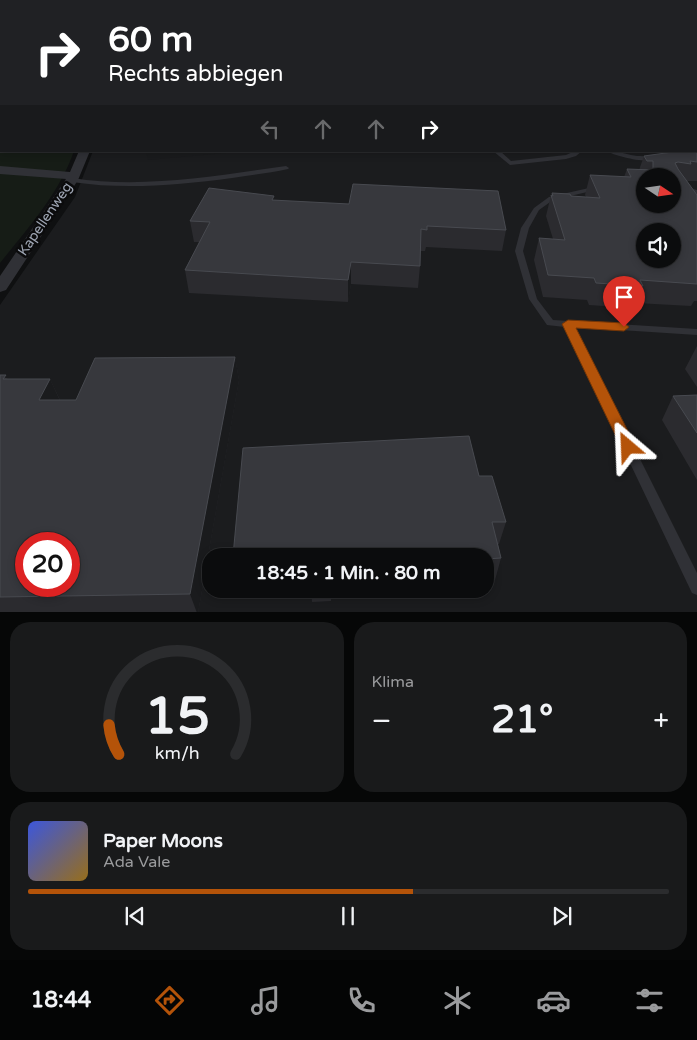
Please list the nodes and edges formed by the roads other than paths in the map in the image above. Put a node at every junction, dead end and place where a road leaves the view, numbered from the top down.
1 (85, 152) edge
2 (497, 152) edge
3 (578, 152) edge
4 (613, 152) edge
5 (657, 159) edge
6 (286, 168) dead end
7 (0, 170) edge
8 (72, 178) junction
9 (603, 186) edge
10 (681, 188) edge
11 (697, 192) edge
12 (0, 286) edge
13 (568, 324) junction
14 (697, 332) edge
15 (697, 588) edge

1 - 8 street, Kapellenweg
2 - 3 lane
4 - 5 lane
6 - 8 lane
7 - 8 street, Kapellenweg
8 - 12 street, Kapellenweg
9 - 13 lane
10 - 11 lane
13 - 14 lane
13 - 15 lane

